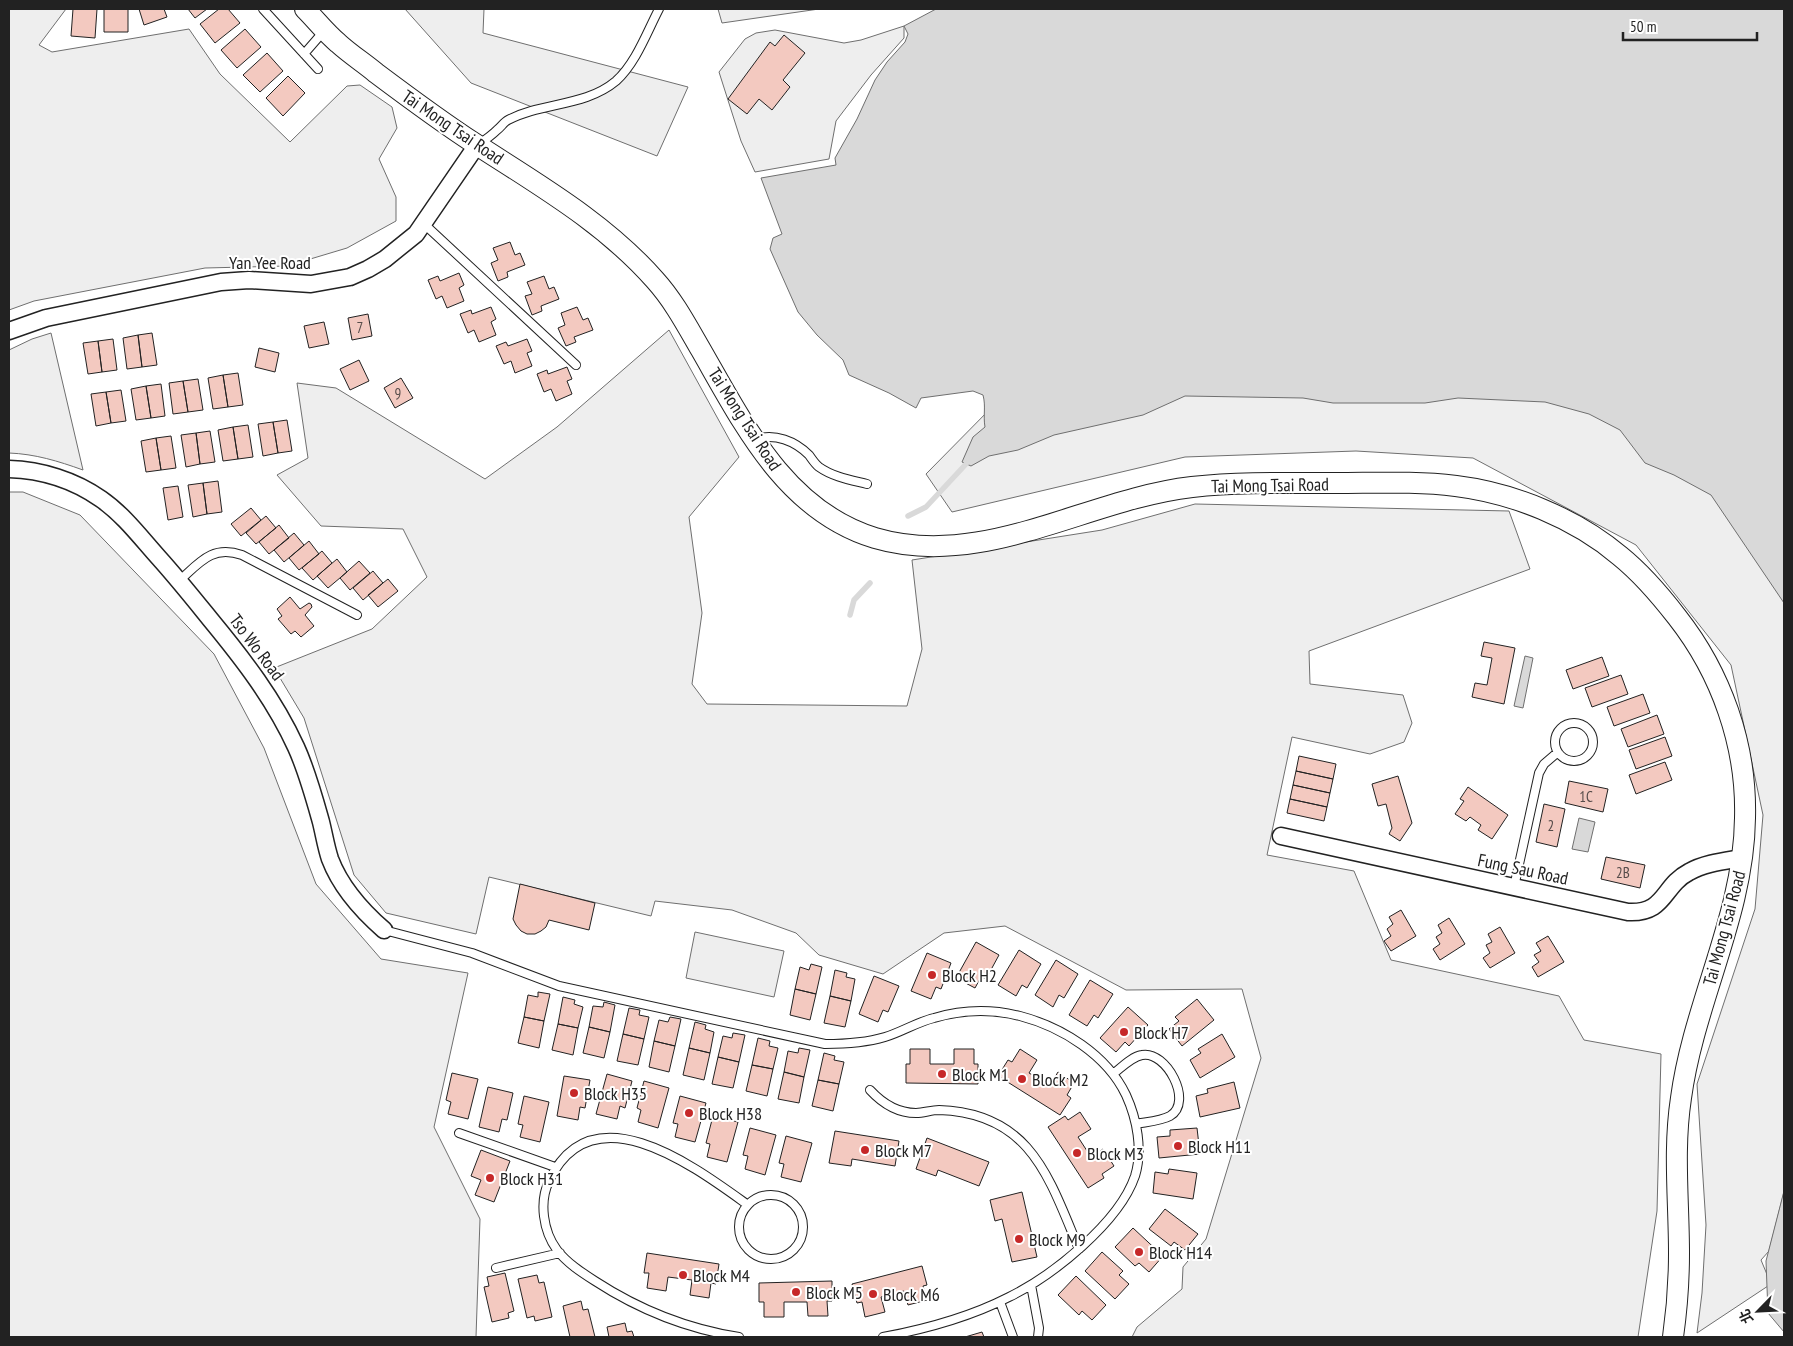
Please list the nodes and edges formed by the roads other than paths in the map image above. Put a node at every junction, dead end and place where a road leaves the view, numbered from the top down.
1 (263, 9) edge
2 (305, 9) edge
3 (659, 9) edge
4 (325, 30) junction
5 (304, 54) junction
6 (318, 69) dead end
7 (477, 145) junction
8 (424, 223) junction
9 (9, 331) edge
10 (576, 365) dead end
11 (754, 440) junction
12 (9, 469) edge
13 (867, 484) dead end
14 (179, 581) junction
15 (358, 614) dead end
16 (1558, 752) junction
17 (1281, 836) dead end
18 (1742, 858) junction
19 (1514, 887) junction
20 (384, 930) joint
21 (1113, 1074) junction
22 (870, 1090) dead end
23 (1136, 1124) junction
24 (459, 1133) dead end
25 (555, 1167) junction
26 (748, 1205) junction
27 (1079, 1249) junction
28 (560, 1254) junction
29 (496, 1268) dead end
30 (1031, 1285) junction
31 (1000, 1302) junction
32 (739, 1337) edge
33 (883, 1337) edge
34 (1013, 1337) edge
35 (1038, 1337) edge
36 (1674, 1337) edge

1 - 5 lane
2 - 4 street, Tai Mong Tsai Road
3 - 7 lane
4 - 5 lane
4 - 7 street, Tai Mong Tsai Road
5 - 6 lane
7 - 8 street, Yan Yee Road
7 - 11 street, Tai Mong Tsai Road
8 - 9 street, Yan Yee Road
8 - 10 lane
11 - 13 lane
11 - 18 street, Tai Mong Tsai Road
12 - 14 street, Tso Wo Road
14 - 15 lane
14 - 20 street, Tso Wo Road
16 - 16 lane
16 - 19 lane
17 - 19 street, Fung Sau Road
18 - 19 street, Fung Sau Road
18 - 36 street, Tai Mong Tsai Road
20 - 21 lane
21 - 23 lane
21 - 23 lane
22 - 27 lane
23 - 27 lane
24 - 25 lane
25 - 26 lane
25 - 28 lane
26 - 26 lane
27 - 30 lane
28 - 29 lane
28 - 32 lane
30 - 31 lane
30 - 35 lane
31 - 33 lane
31 - 34 lane

